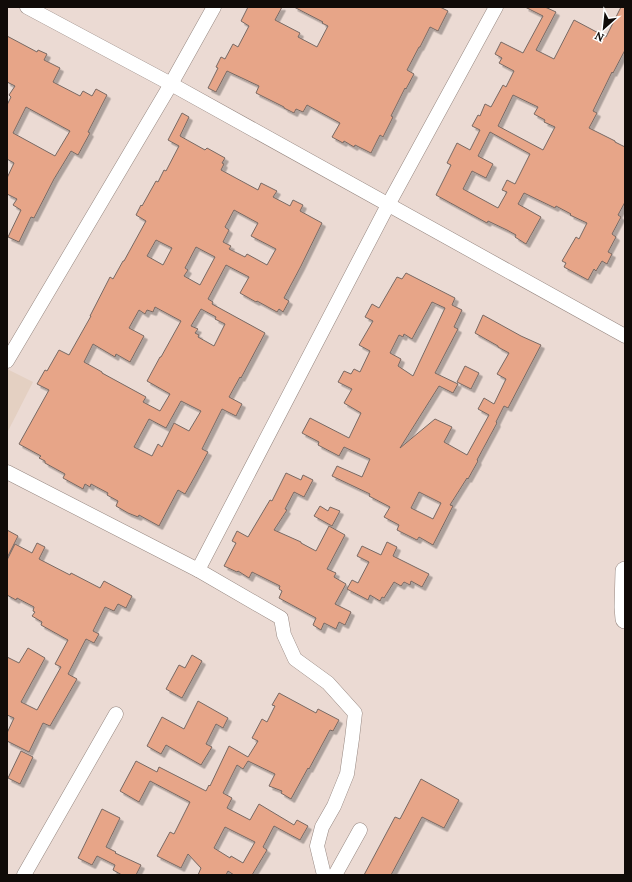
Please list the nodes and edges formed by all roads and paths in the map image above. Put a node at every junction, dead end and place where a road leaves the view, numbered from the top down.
1 (27, 7) edge
2 (214, 7) edge
3 (496, 7) edge
4 (171, 84) junction
5 (388, 205) junction
6 (625, 336) edge
7 (7, 361) edge
8 (7, 472) edge
9 (198, 570) junction
10 (625, 571) edge
11 (625, 619) edge
12 (116, 714) dead end
13 (360, 830) dead end
14 (24, 875) edge
15 (324, 875) edge
16 (335, 875) edge

1 - 4 street
2 - 4 street
3 - 5 street
4 - 5 street
4 - 7 street
5 - 6 street
5 - 9 street
8 - 9 street
9 - 15 street
10 - 11 main road
12 - 14 street
13 - 16 street

